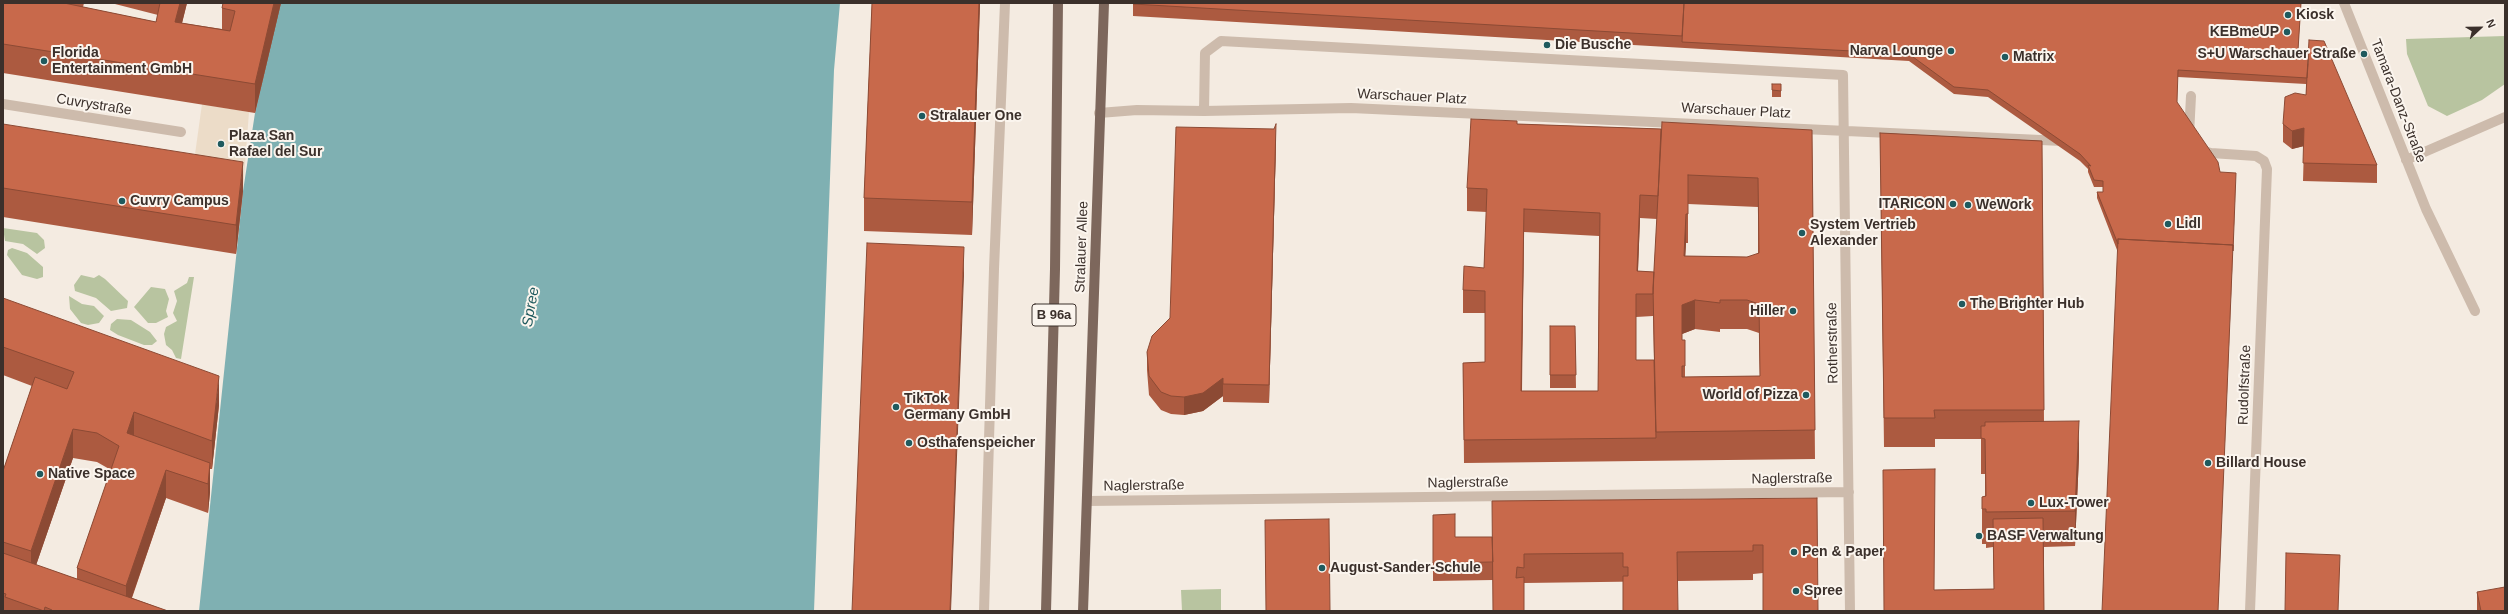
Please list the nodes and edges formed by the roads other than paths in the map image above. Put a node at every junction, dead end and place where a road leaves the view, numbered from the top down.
1 (1005, 3) edge
2 (1058, 3) edge
3 (1104, 3) edge
4 (2344, 3) edge
5 (2191, 96) dead end
6 (3, 104) edge
7 (1204, 111) junction
8 (1099, 113) junction
9 (2505, 117) edge
10 (1845, 131) junction
11 (181, 132) dead end
12 (2074, 141) edge
13 (2406, 160) junction
14 (2475, 311) dead end
15 (1849, 492) junction
16 (1087, 500) junction
17 (984, 611) edge
18 (1046, 611) edge
19 (1083, 611) edge
20 (1850, 611) edge
21 (2250, 611) edge

1 - 17 street
2 - 18 main road, Stralauer Allee / B 96a
3 - 8 main road, Stralauer Allee / B 96a
4 - 13 street, Tamara-Danz-Straße
5 - 21 street, Rudolfstraße
6 - 11 street, Cuvrystraße
7 - 8 street, Warschauer Platz
7 - 10 street, Warschauer Platz
7 - 10 street, Rotherstraße
8 - 16 main road, Stralauer Allee / B 96a
9 - 13 street
10 - 12 street, Warschauer Platz
10 - 15 street, Rotherstraße
13 - 14 street, Tamara-Danz-Straße
15 - 16 street, Naglerstraße
15 - 20 street, Rotherstraße
16 - 19 main road, Stralauer Allee / B 96a

